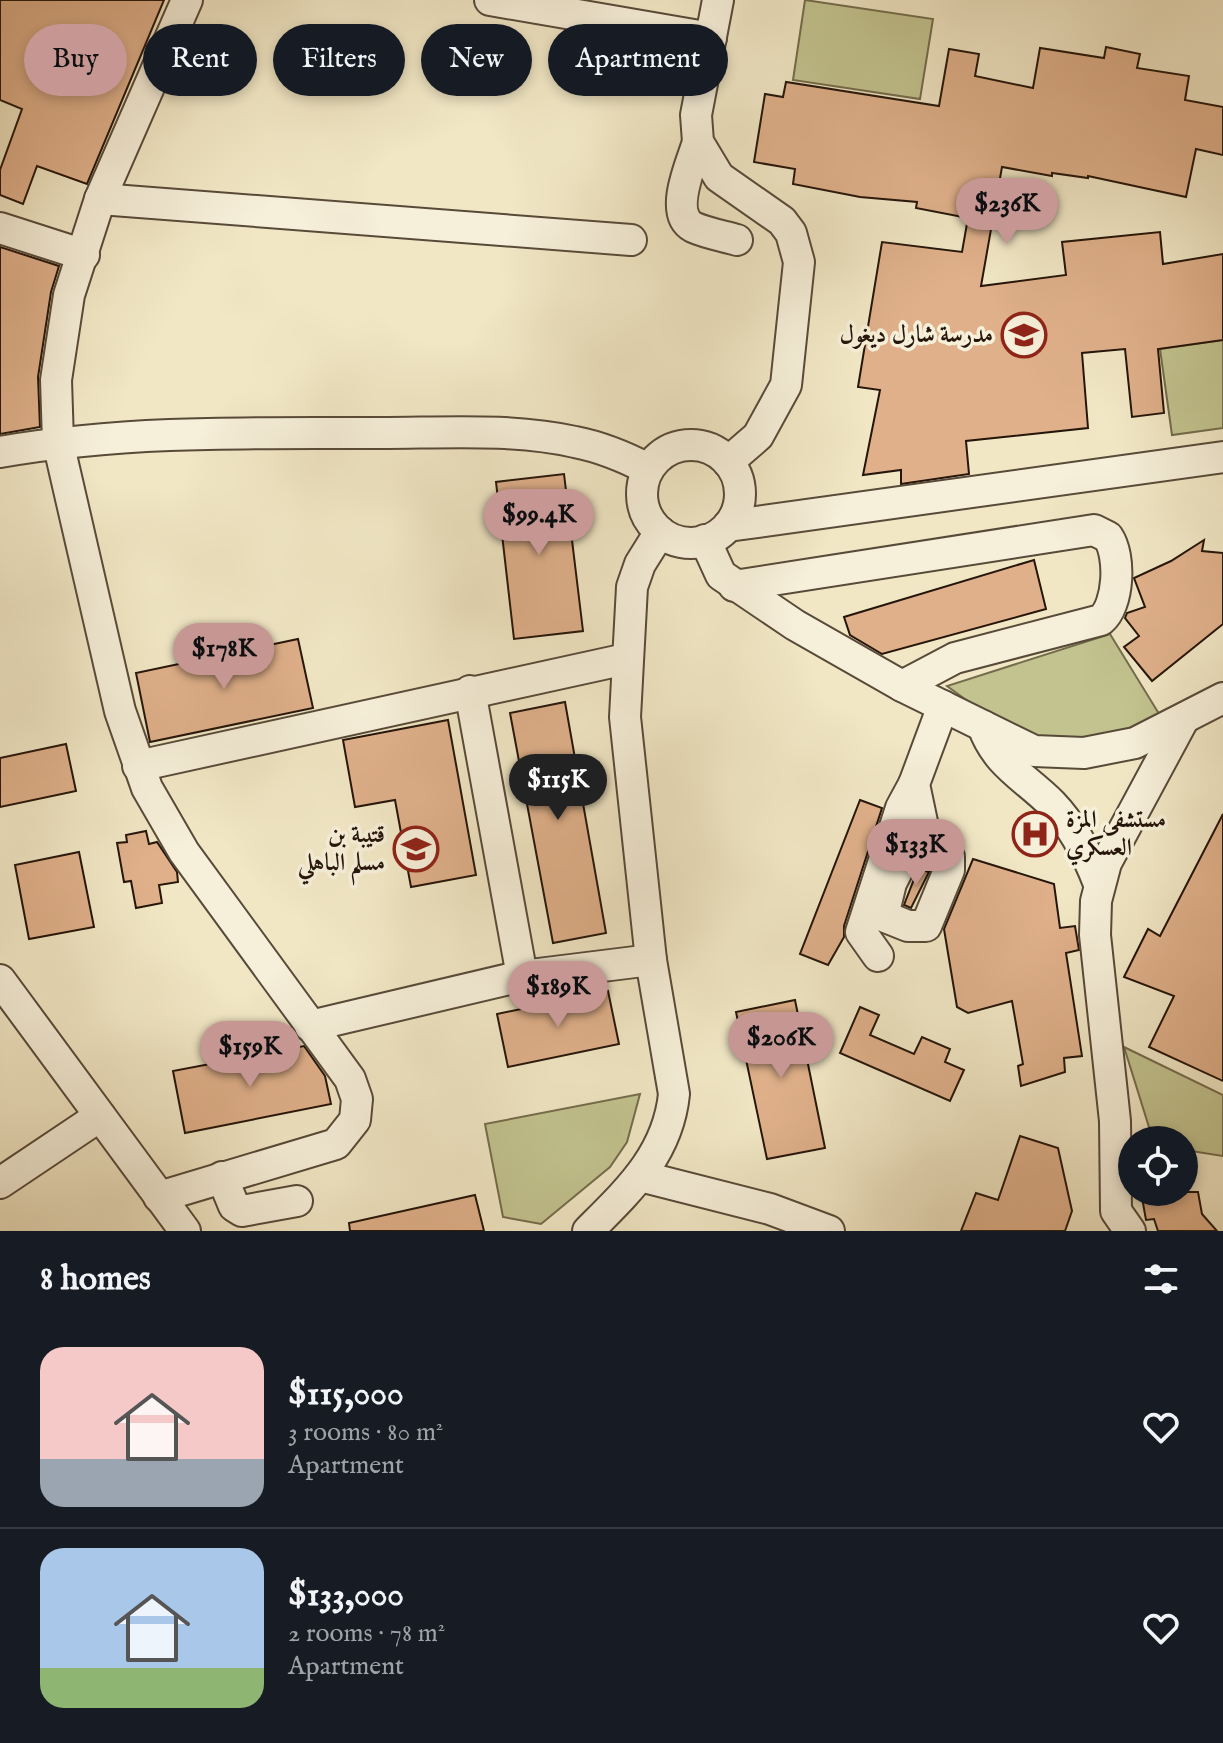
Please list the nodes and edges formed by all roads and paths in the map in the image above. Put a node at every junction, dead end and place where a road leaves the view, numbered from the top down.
1 (187, 0) edge
2 (490, 0) edge
3 (718, 0) edge
4 (630, 24) edge
5 (714, 24) edge
6 (700, 96) edge
7 (698, 142) junction
8 (100, 199) junction
9 (0, 228) edge
10 (631, 240) dead end
11 (737, 240) dead end
12 (84, 255) junction
13 (58, 442) junction
14 (0, 452) edge
15 (1223, 457) edge
16 (728, 462) junction
17 (648, 469) junction
18 (660, 532) junction
19 (717, 533) junction
20 (734, 586) junction
21 (626, 659) junction
22 (902, 686) junction
23 (470, 691) junction
24 (1223, 698) edge
25 (943, 706) junction
26 (1183, 720) junction
27 (983, 726) junction
28 (138, 766) junction
29 (914, 784) junction
30 (917, 832) dead end
31 (1099, 884) junction
32 (878, 956) dead end
33 (651, 960) junction
34 (522, 976) junction
35 (0, 980) edge
36 (310, 1026) junction
37 (100, 1116) junction
38 (640, 1176) junction
39 (222, 1177) junction
40 (0, 1183) edge
41 (159, 1197) junction
42 (297, 1201) dead end
43 (185, 1231) edge
44 (588, 1231) edge
45 (829, 1231) edge
46 (1130, 1231) edge

1 - 8 street
2 - 4 street
3 - 5 street
6 - 7 street
7 - 11 street
7 - 16 street
8 - 10 street
8 - 12 street
9 - 12 street
12 - 13 street
13 - 14 street
13 - 17 street
13 - 28 street
15 - 19 street
16 - 17 street
16 - 19 street
17 - 18 street
18 - 19 street
18 - 21 street
19 - 20 street
20 - 22 street
20 - 22 street
21 - 23 street
21 - 33 street
22 - 25 street
23 - 28 street
23 - 34 street
24 - 26 street
25 - 27 street
25 - 29 street
26 - 27 street
26 - 31 street
27 - 31 street
28 - 36 street
29 - 30 street
29 - 32 street
31 - 46 street
33 - 34 street
33 - 38 street
34 - 36 street
35 - 37 street
36 - 39 street
37 - 40 street
37 - 41 street
38 - 44 street
38 - 45 street
39 - 41 street
39 - 42 street
41 - 43 street

